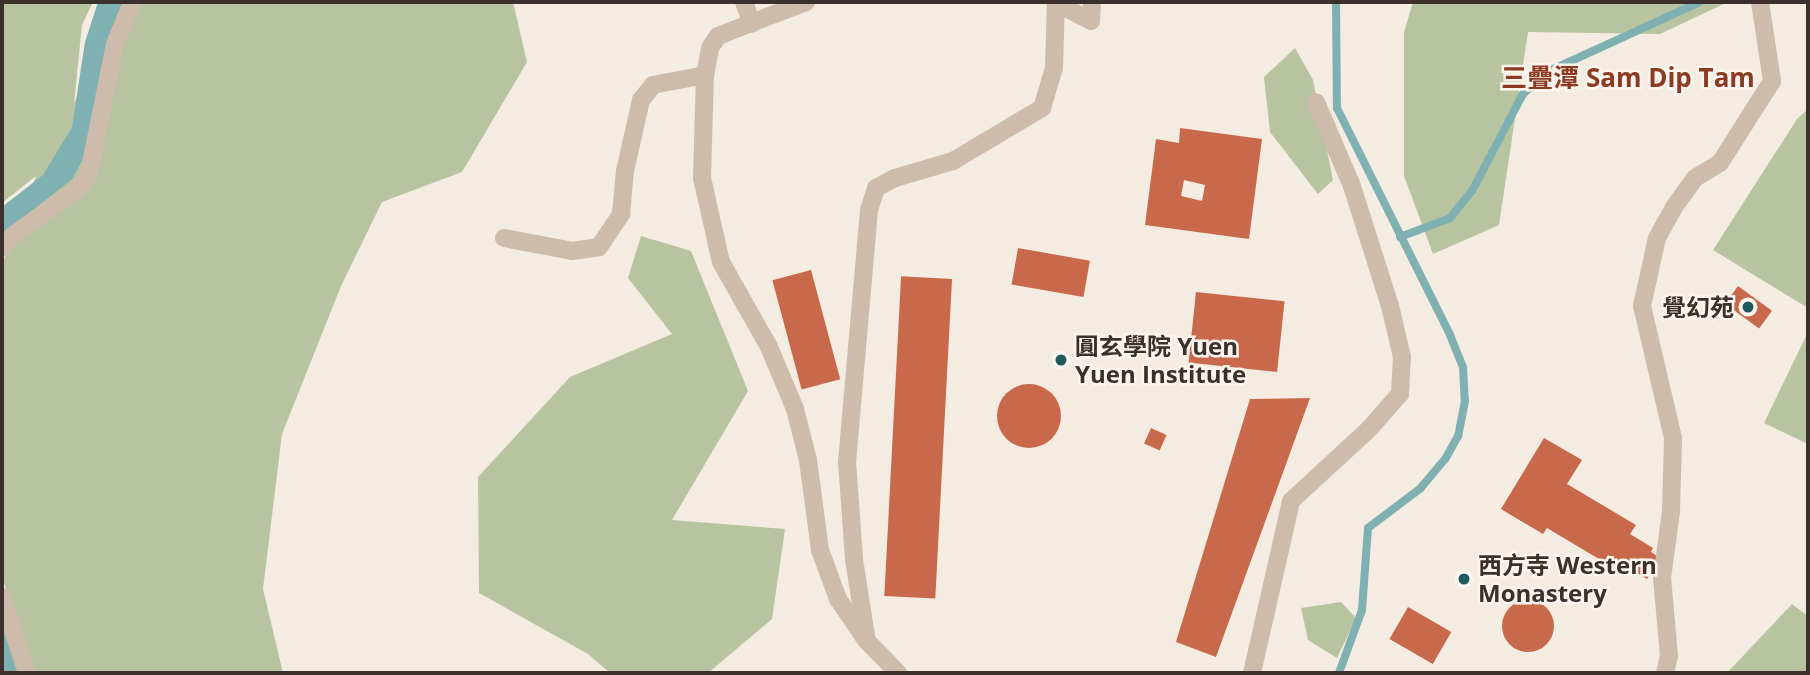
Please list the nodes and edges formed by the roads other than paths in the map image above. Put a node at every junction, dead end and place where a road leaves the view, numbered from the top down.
1 (132, 2) edge
2 (744, 2) edge
3 (806, 2) edge
4 (1056, 2) edge
5 (1092, 2) edge
6 (1760, 2) edge
7 (752, 24) junction
8 (705, 75) junction
9 (1316, 102) dead end
10 (504, 238) dead end
11 (2, 248) edge
12 (2, 597) edge
13 (866, 640) junction
14 (27, 673) edge
15 (898, 673) edge
16 (1252, 673) edge
17 (1665, 673) edge

1 - 11 street
2 - 7 street
3 - 7 street
4 - 5 street
4 - 13 street
6 - 17 street
7 - 8 street
8 - 10 street
8 - 13 street
9 - 16 street
12 - 14 street
13 - 15 street

